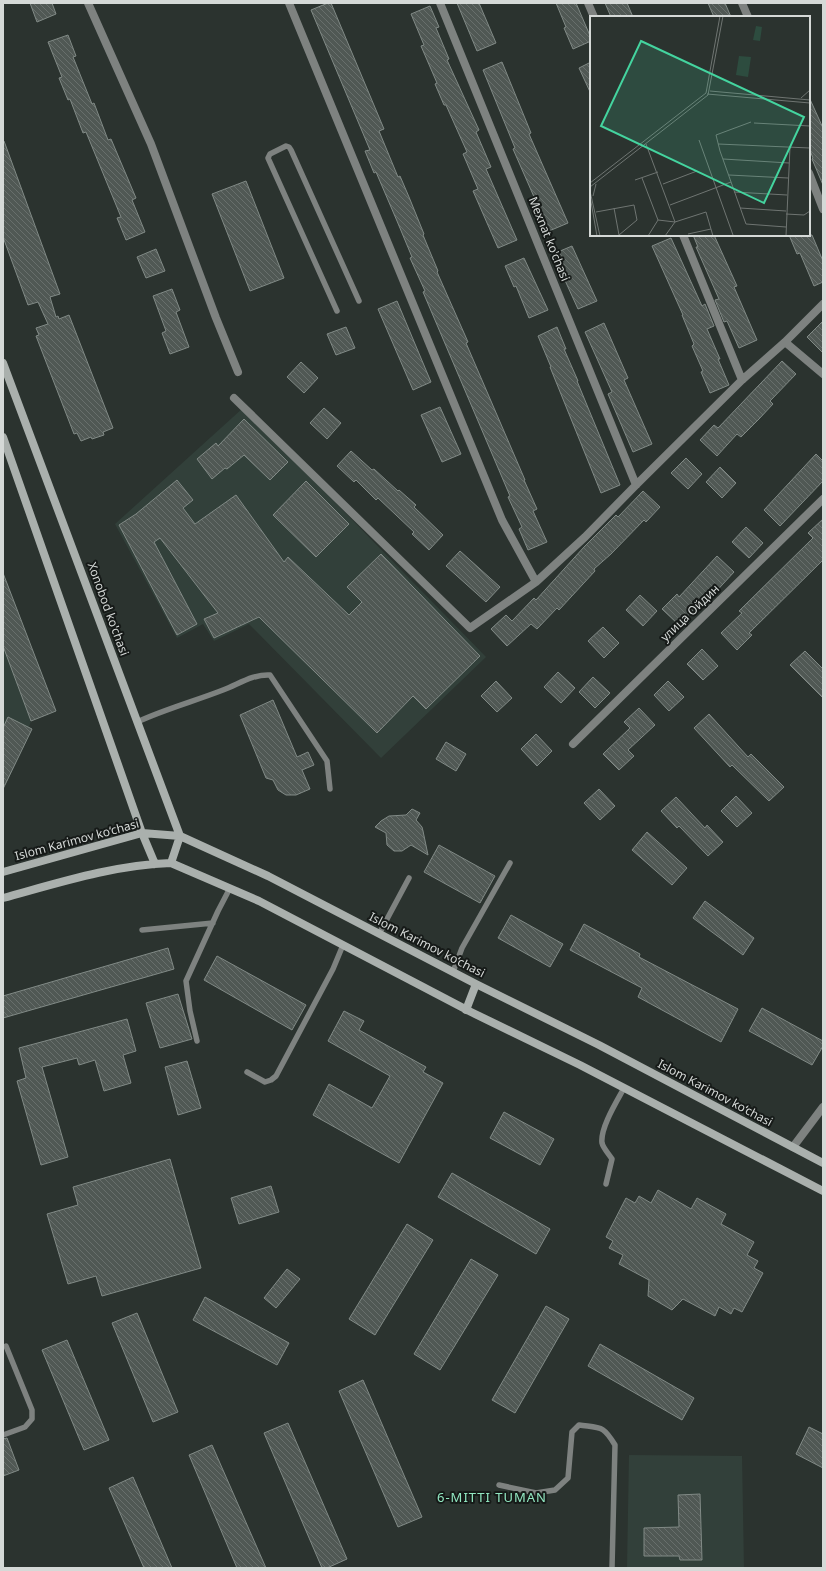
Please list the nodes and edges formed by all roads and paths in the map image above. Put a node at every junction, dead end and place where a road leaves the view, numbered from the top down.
1 (88, 3) edge
2 (289, 3) edge
3 (440, 3) edge
4 (588, 3) edge
5 (742, 3) edge
6 (594, 16) edge
7 (748, 16) edge
8 (810, 176) edge
9 (823, 209) edge
10 (683, 236) edge
11 (360, 300) dead end
12 (823, 304) edge
13 (337, 311) dead end
14 (785, 342) junction
15 (3, 363) edge
16 (238, 372) dead end
17 (823, 374) edge
18 (742, 380) junction
19 (234, 398) dead end
20 (3, 437) edge
21 (636, 485) junction
22 (823, 499) edge
23 (536, 582) junction
24 (137, 722) junction
25 (573, 744) dead end
26 (330, 790) dead end
27 (142, 833) junction
28 (180, 836) junction
29 (171, 863) junction
30 (510, 863) dead end
31 (155, 864) junction
32 (3, 872) edge
33 (409, 878) dead end
34 (230, 888) junction
35 (3, 898) edge
36 (212, 922) junction
37 (142, 930) dead end
38 (379, 934) junction
39 (343, 945) junction
40 (453, 972) junction
41 (476, 984) junction
42 (466, 1010) junction
43 (197, 1041) dead end
44 (247, 1072) dead end
45 (624, 1088) junction
46 (823, 1107) edge
47 (793, 1147) junction
48 (823, 1163) edge
49 (606, 1184) dead end
50 (823, 1191) edge
51 (6, 1346) dead end
52 (3, 1435) edge
53 (499, 1485) dead end
54 (612, 1568) edge

1 - 16 street
2 - 23 street
3 - 21 street, Mexnat ko'chasi
4 - 6 street
5 - 7 street
8 - 9 street
10 - 18 street
11 - 13 lane
12 - 14 street
14 - 17 street
14 - 18 street
15 - 24 main road, Xonobod ko'chasi
18 - 21 street
19 - 23 street
20 - 27 main road
21 - 23 street
22 - 25 street, улица Ойдин
24 - 26 lane
24 - 28 main road, Xonobod ko'chasi
27 - 28 main road, Islom Karimov ko‘chasi
27 - 31 main road
27 - 32 main road, Islom Karimov ko‘chasi
28 - 29 main road
28 - 38 main road, Islom Karimov ko‘chasi
29 - 31 main road
29 - 34 main road
30 - 40 lane
31 - 35 main road
33 - 38 lane
34 - 36 lane
34 - 39 main road
36 - 37 lane
36 - 43 lane
38 - 40 main road, Islom Karimov ko‘chasi
39 - 42 main road
39 - 44 lane
40 - 41 main road, Islom Karimov ko‘chasi
41 - 42 main road
41 - 47 main road, Islom Karimov ko‘chasi
42 - 45 main road
45 - 49 lane
45 - 50 main road
46 - 47 street
47 - 48 main road, Islom Karimov ko‘chasi
51 - 52 lane
53 - 54 lane

